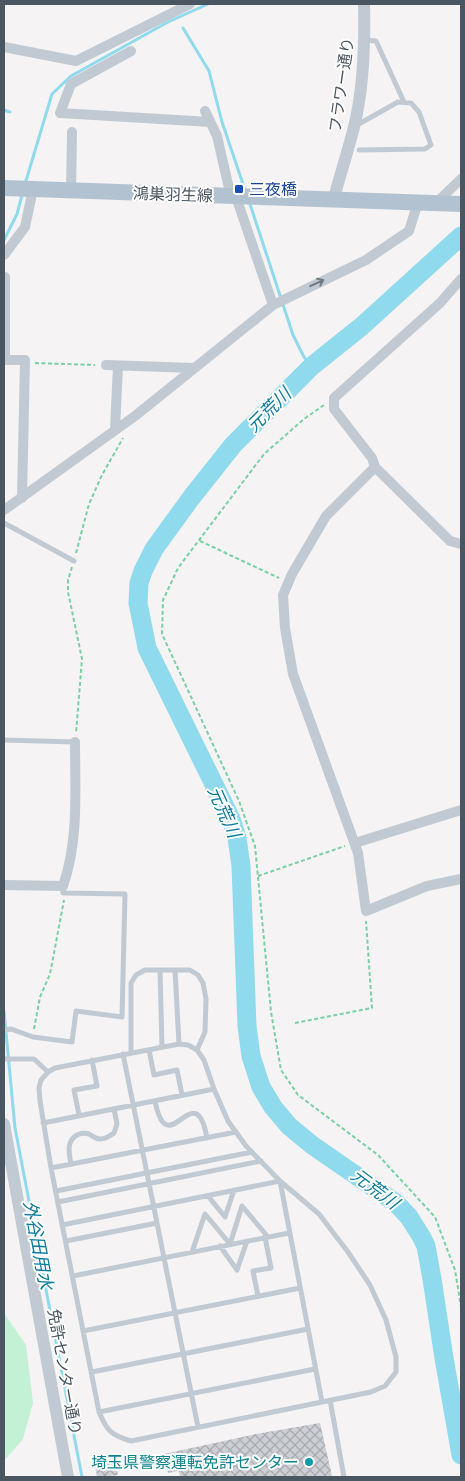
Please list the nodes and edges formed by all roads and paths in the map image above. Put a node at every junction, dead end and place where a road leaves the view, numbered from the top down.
1 (190, 4) edge
2 (364, 4) edge
3 (365, 40) junction
4 (4, 47) edge
5 (130, 51) dead end
6 (404, 102) junction
7 (205, 111) dead end
8 (210, 122) junction
9 (354, 127) junction
10 (72, 132) dead end
11 (359, 150) dead end
12 (461, 179) edge
13 (4, 188) edge
14 (33, 189) junction
15 (71, 190) junction
16 (234, 197) junction
17 (334, 198) junction
18 (418, 202) junction
19 (451, 203) edge
20 (4, 255) edge
21 (4, 278) edge
22 (461, 279) edge
23 (274, 305) junction
24 (5, 360) edge
25 (25, 363) junction
26 (106, 365) joint
27 (118, 366) junction
28 (194, 368) junction
29 (334, 398) junction
30 (135, 416) junction
31 (115, 429) junction
32 (375, 467) junction
33 (22, 498) junction
34 (4, 510) edge
35 (4, 523) edge
36 (200, 541) junction
37 (461, 544) edge
38 (74, 561) junction
39 (289, 582) junction
40 (4, 740) edge
41 (76, 742) junction
42 (461, 810) edge
43 (354, 843) junction
44 (258, 876) junction
45 (461, 879) edge
46 (4, 885) edge
47 (63, 890) junction
48 (366, 911) junction
49 (160, 970) junction
50 (175, 970) junction
51 (295, 1023) dead end
52 (4, 1030) edge
53 (32, 1037) junction
54 (179, 1044) junction
55 (162, 1047) junction
56 (149, 1050) junction
57 (197, 1050) junction
58 (131, 1053) junction
59 (123, 1054) junction
60 (4, 1059) edge
61 (92, 1060) junction
62 (48, 1072) junction
63 (214, 1089) junction
64 (182, 1095) junction
65 (155, 1101) junction
66 (133, 1105) junction
67 (114, 1109) junction
68 (79, 1116) junction
69 (43, 1123) junction
70 (4, 1124) edge
71 (236, 1132) junction
72 (207, 1138) junction
73 (142, 1150) junction
74 (252, 1152) junction
75 (261, 1161) junction
76 (71, 1164) junction
77 (51, 1168) junction
78 (147, 1173) junction
79 (280, 1181) junction
80 (149, 1184) junction
81 (234, 1190) junction
82 (56, 1191) junction
83 (208, 1196) junction
84 (58, 1202) junction
85 (154, 1206) junction
86 (157, 1223) junction
87 (62, 1224) junction
88 (290, 1233) junction
89 (266, 1237) junction
90 (66, 1241) junction
91 (247, 1241) junction
92 (230, 1244) junction
93 (220, 1246) junction
94 (192, 1252) junction
95 (164, 1257) junction
96 (73, 1276) junction
97 (300, 1288) junction
98 (258, 1296) junction
99 (461, 1307) edge
100 (175, 1312) junction
101 (308, 1329) junction
102 (83, 1331) junction
103 (183, 1354) junction
104 (316, 1369) junction
105 (92, 1372) junction
106 (191, 1394) junction
107 (330, 1400) junction
108 (322, 1402) junction
109 (99, 1412) junction
110 (198, 1426) junction
111 (68, 1477) edge
112 (344, 1477) edge

1 - 4 street
2 - 3 street, フラワー通り
3 - 6 lane
3 - 9 street, フラワー通り
5 - 8 street
6 - 9 lane
6 - 11 lane
7 - 8 street
8 - 16 street
9 - 17 street, フラワー通り
10 - 15 street
12 - 19 street
13 - 14 main road, 鴻巣羽生線
14 - 15 main road, 鴻巣羽生線
14 - 20 street
15 - 16 main road, 鴻巣羽生線
16 - 17 main road, 鴻巣羽生線
16 - 23 street
17 - 18 main road, 鴻巣羽生線
18 - 19 main road, 鴻巣羽生線
23 -> 18 street
21 - 24 street
22 - 29 street
23 - 28 street
24 - 25 street
25 - 26 path
25 - 33 street
26 - 27 street
27 - 28 street
27 - 31 street
28 - 30 street
29 - 32 street
29 - 36 path
30 - 31 street
30 - 38 path
31 - 33 street
32 - 37 street
32 - 39 street
33 - 34 street
35 - 38 lane
36 - 39 path
36 - 44 path
38 - 41 path
39 - 43 street
40 - 41 lane
41 - 47 street
42 - 43 street
43 - 44 path
43 - 48 street
44 - 99 path
45 - 48 street
46 - 47 street
47 - 53 path
47 - 53 lane
48 - 51 path
49 - 50 lane
49 - 55 lane
49 - 58 lane
50 - 54 lane
50 - 57 lane
52 - 53 lane
54 - 55 lane
54 - 57 lane
55 - 56 lane
56 - 58 lane
56 - 64 lane
57 - 63 lane
58 - 59 lane
59 - 61 lane
59 - 66 lane
60 - 62 lane
61 - 62 lane
61 - 68 lane
62 - 69 lane
63 - 64 lane
63 - 71 lane
64 - 65 lane
65 - 66 lane
65 - 72 lane
66 - 67 lane
66 - 73 lane
67 - 68 lane
67 - 76 lane
68 - 69 lane
69 - 77 lane
70 - 111 street, 免許センター通り
71 - 72 lane
71 - 74 lane
72 - 73 lane
73 - 76 lane
73 - 78 lane
74 - 75 lane
74 - 78 lane
75 - 79 lane
75 - 80 lane
76 - 77 lane
77 - 82 lane
78 - 80 lane
78 - 82 lane
79 - 81 lane
79 - 88 lane
79 - 107 lane
80 - 84 lane
80 - 85 lane
81 - 83 lane
81 - 83 lane
82 - 84 lane
83 - 85 lane
84 - 87 lane
85 - 86 lane
85 - 87 lane
86 - 90 lane
86 - 95 lane
87 - 90 lane
88 - 89 lane
88 - 97 lane
89 - 91 lane
89 - 92 lane
89 - 98 lane
90 - 96 lane
91 - 92 lane
91 - 93 lane
92 - 93 lane
92 - 94 lane
93 - 94 lane
94 - 95 lane
95 - 96 lane
95 - 100 lane
96 - 102 lane
97 - 98 lane
97 - 101 lane
98 - 100 lane
100 - 102 lane
100 - 103 lane
101 - 103 lane
101 - 104 lane
102 - 105 lane
103 - 105 lane
103 - 106 lane
104 - 106 lane
104 - 108 lane
105 - 109 lane
106 - 109 lane
106 - 110 lane
107 - 108 lane
107 - 112 lane
108 - 110 lane
109 - 110 lane

